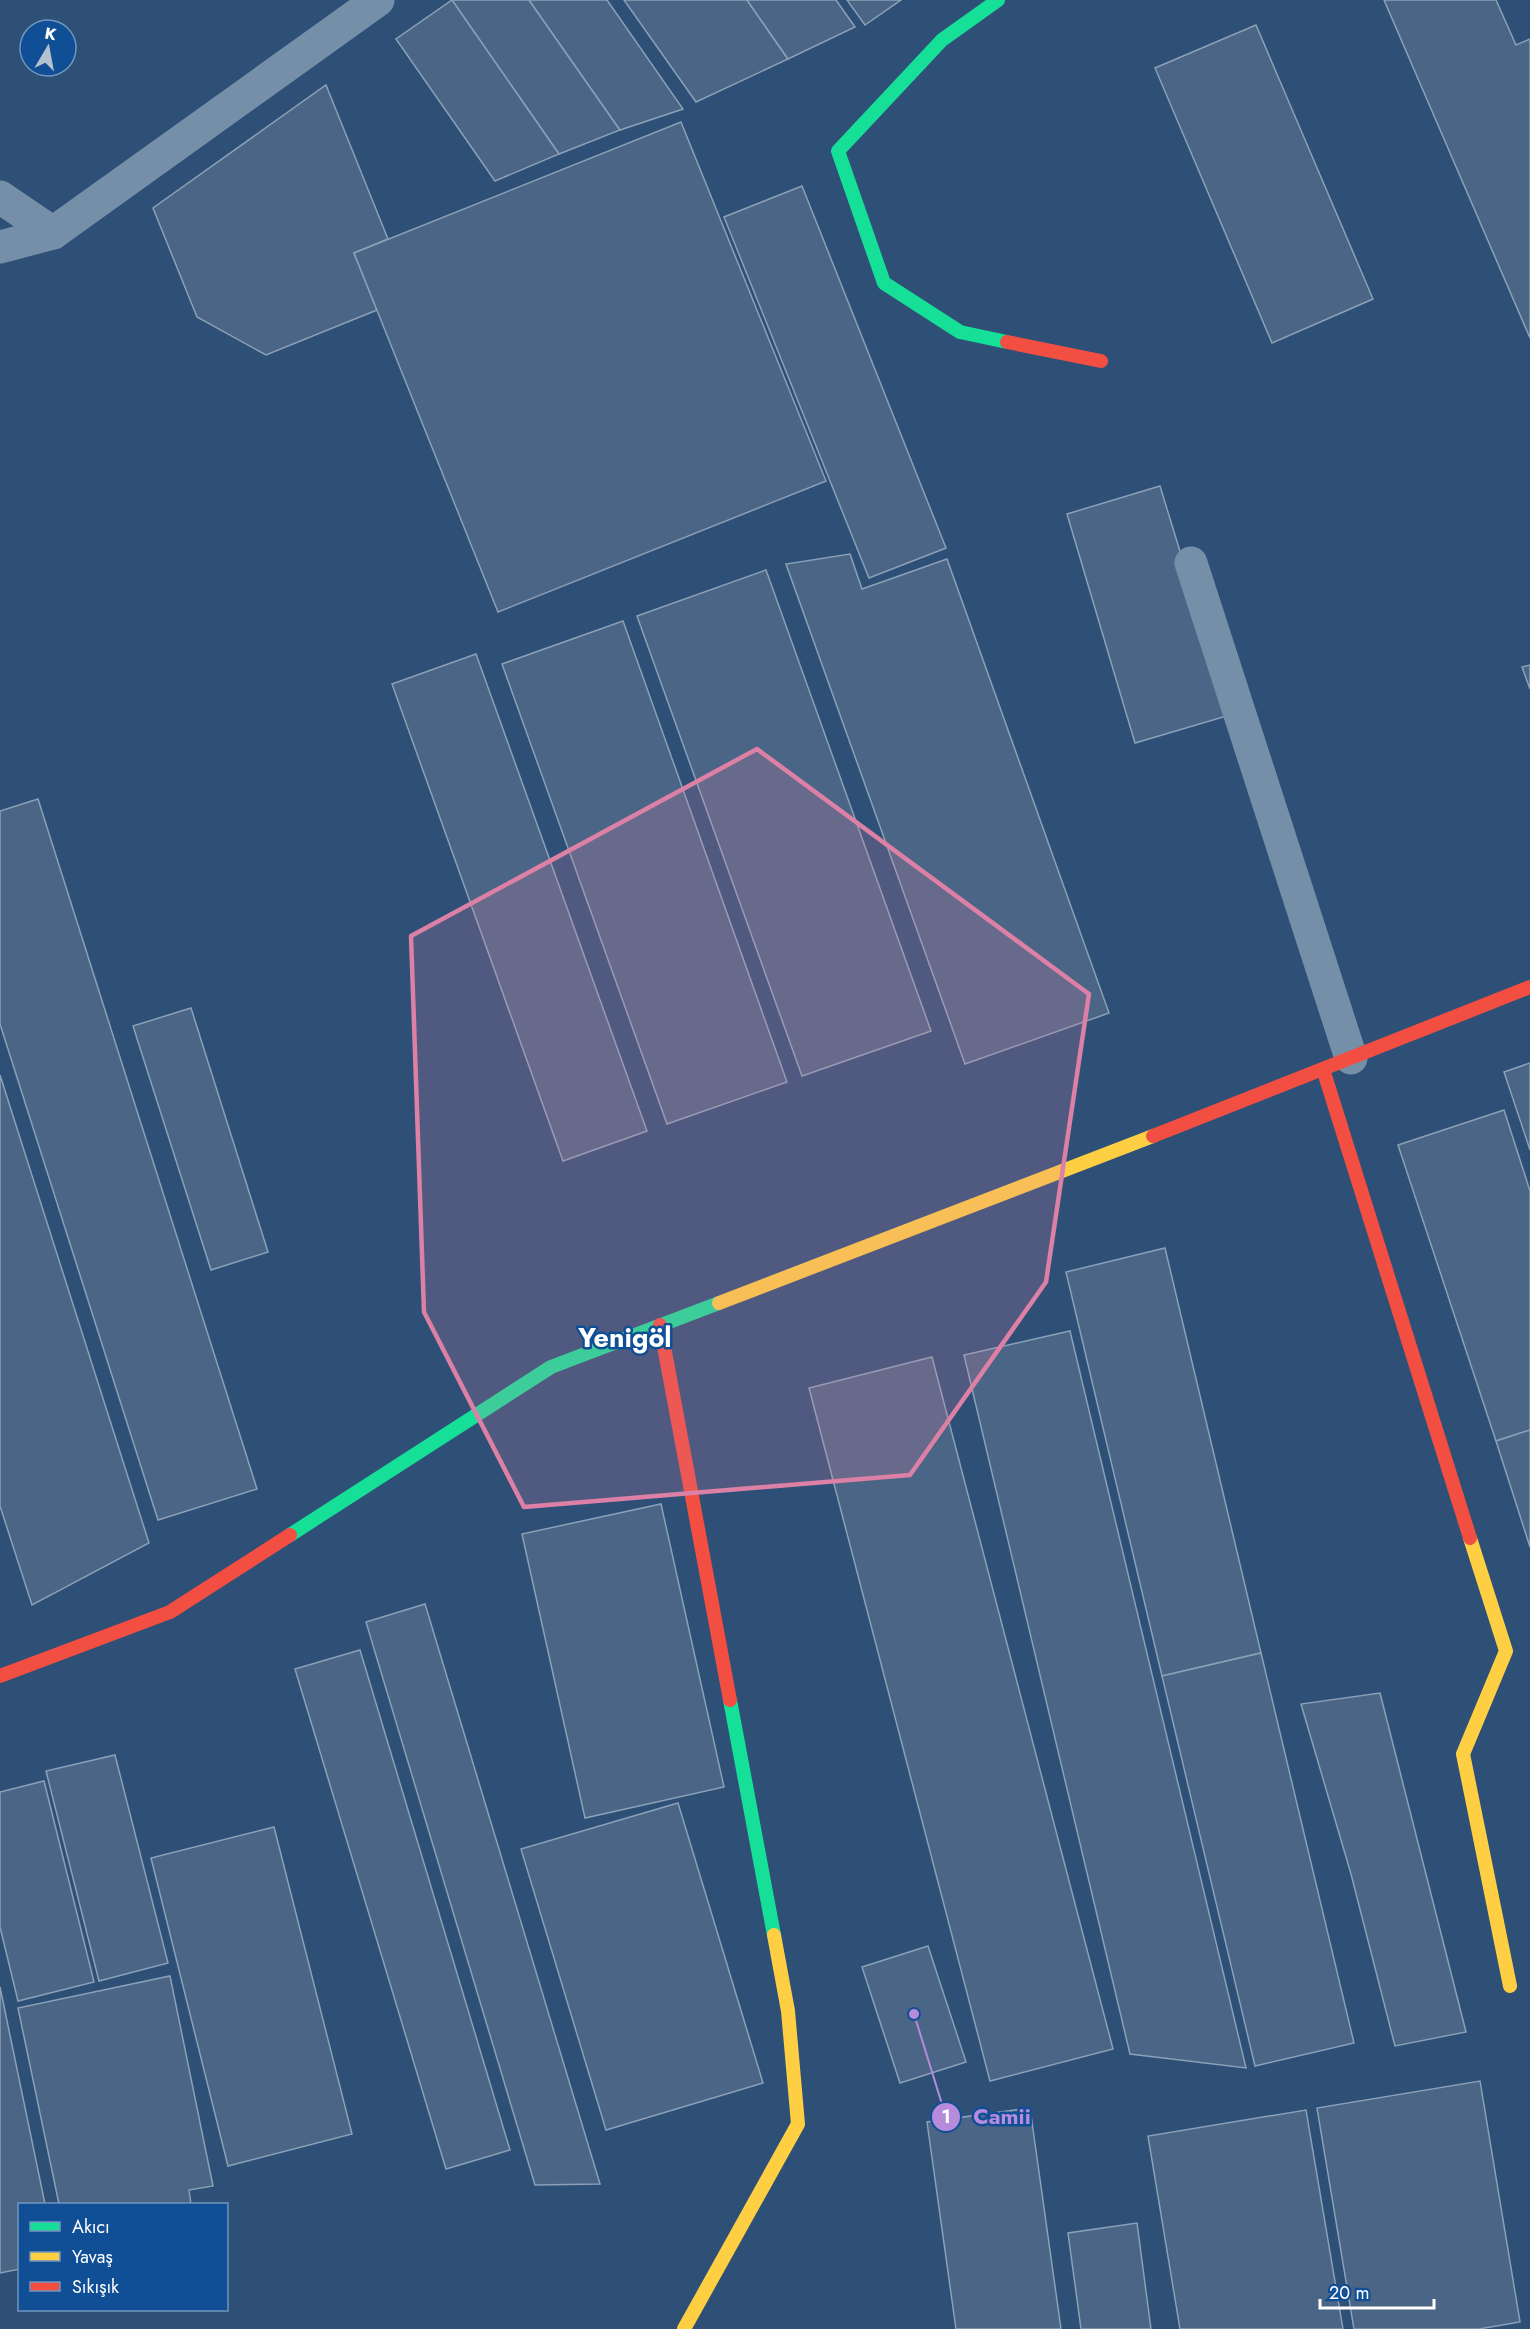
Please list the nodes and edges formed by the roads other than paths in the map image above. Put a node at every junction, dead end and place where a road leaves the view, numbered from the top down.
1 (378, 0) edge
2 (998, 0) edge
3 (0, 197) edge
4 (53, 233) junction
5 (0, 247) edge
6 (1101, 361) dead end
7 (1191, 563) dead end
8 (1530, 987) edge
9 (1337, 1063) junction
10 (660, 1325) junction
11 (0, 1676) edge
12 (1510, 1986) dead end
13 (684, 2329) edge

1 - 4 street
2 - 6 street
3 - 4 street
4 - 5 street
7 - 9 street
8 - 9 street
9 - 10 street
9 - 12 street
10 - 11 street
10 - 13 street

